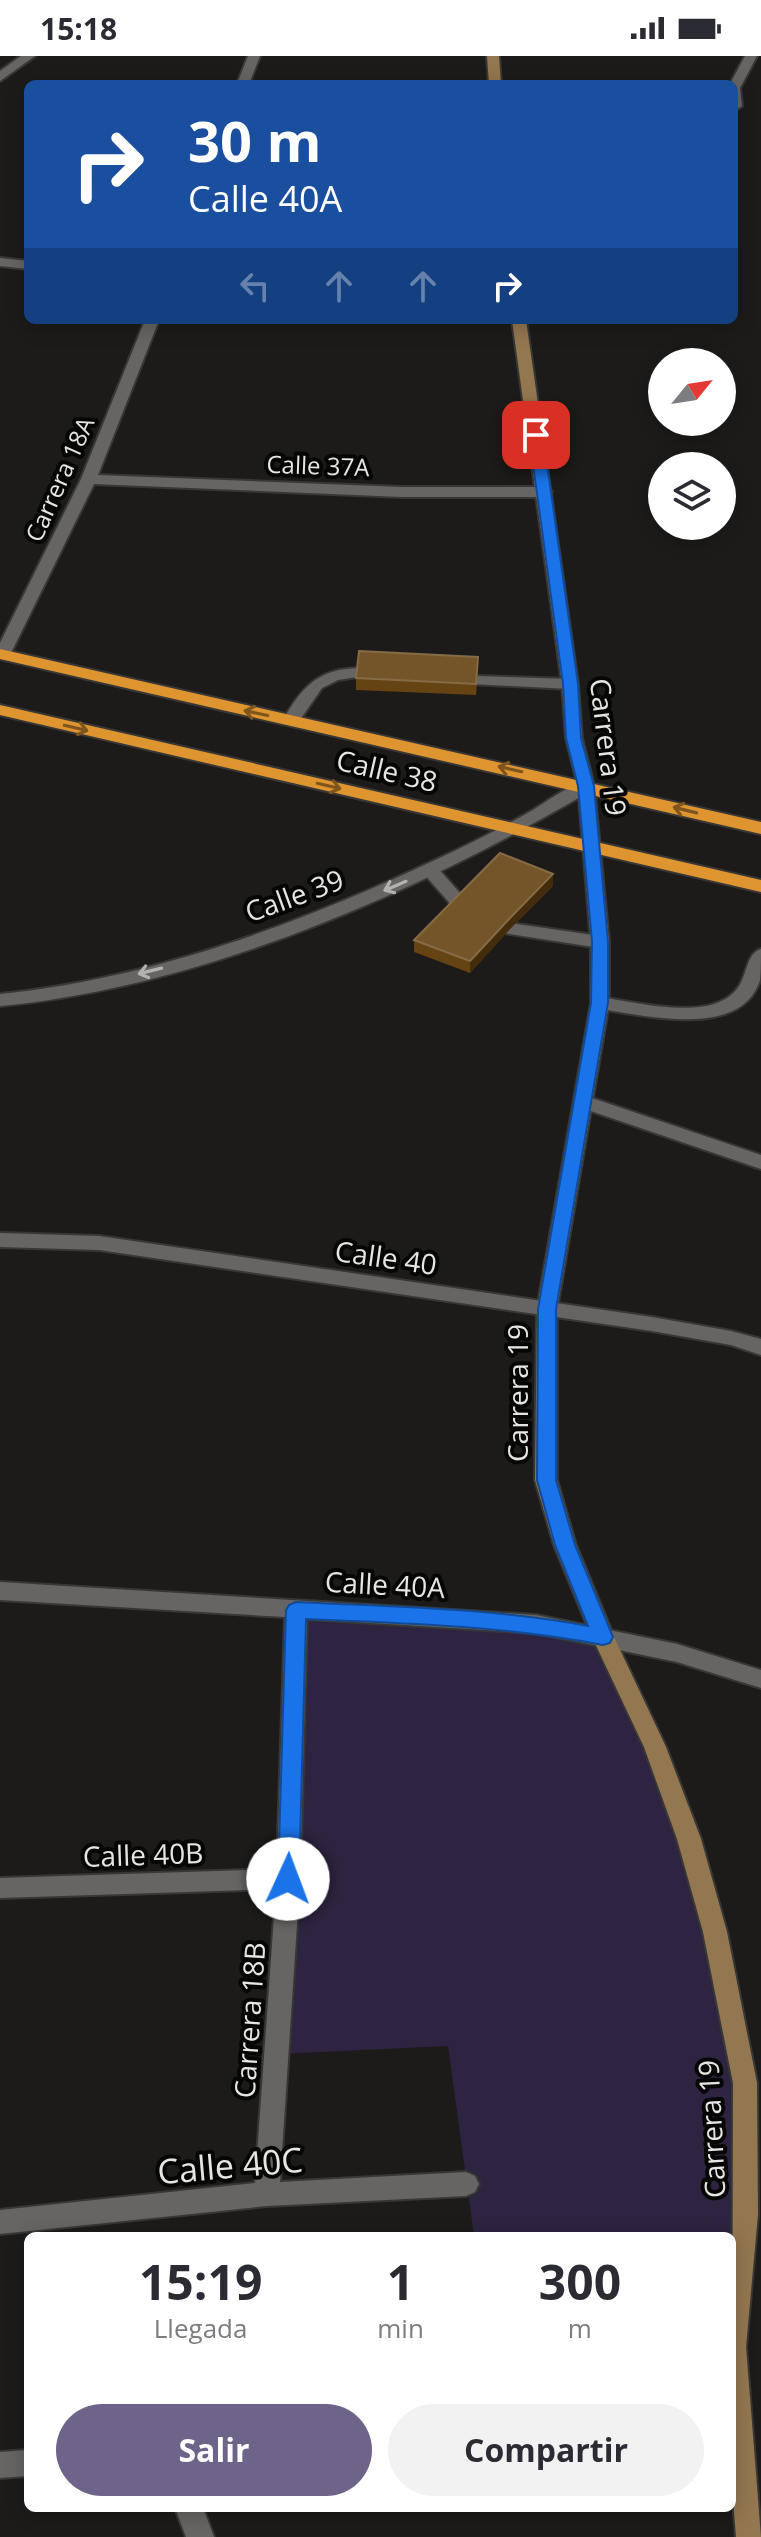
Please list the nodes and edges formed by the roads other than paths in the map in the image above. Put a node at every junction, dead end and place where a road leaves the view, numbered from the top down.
1 (29, 56) edge
2 (254, 56) edge
3 (493, 56) edge
4 (751, 56) edge
5 (0, 77) edge
6 (245, 80) edge
7 (495, 80) edge
8 (738, 80) edge
9 (0, 262) edge
10 (24, 265) edge
11 (150, 324) edge
12 (520, 324) edge
13 (89, 479) junction
14 (544, 492) junction
15 (1, 655) edge
16 (358, 673) edge
17 (477, 681) edge
18 (570, 684) junction
19 (0, 710) edge
20 (291, 720) junction
21 (586, 786) junction
22 (516, 828) junction
23 (761, 828) edge
24 (590, 846) junction
25 (431, 871) junction
26 (761, 886) edge
27 (460, 904) edge
28 (510, 929) edge
29 (600, 942) junction
30 (761, 955) edge
31 (0, 1000) edge
32 (600, 1003) junction
33 (583, 1101) junction
34 (761, 1162) edge
35 (0, 1240) edge
36 (547, 1309) junction
37 (761, 1347) edge
38 (0, 1591) edge
39 (296, 1610) junction
40 (603, 1637) junction
41 (761, 1679) edge
42 (288, 1879) junction
43 (0, 1888) edge
44 (753, 2086) edge
45 (466, 2184) dead end
46 (267, 2194) junction
47 (0, 2222) edge
48 (736, 2314) edge
49 (736, 2381) edge
50 (24, 2463) edge
51 (0, 2465) edge
52 (191, 2512) edge
53 (200, 2537) edge
54 (750, 2537) edge

1 - 5 street
2 - 6 street
3 - 7 main road
4 - 8 street
9 - 10 street
11 - 13 street, Carrera 18A
12 - 14 main road, Carrera 19
13 - 14 street, Calle 37A
13 - 15 street, Carrera 18A
14 - 18 main road, Carrera 19
20 -> 15 highway, Calle 38
16 - 20 street
17 - 18 street
18 - 21 main road, Carrera 19
19 -> 22 highway, Calle 38
21 -> 20 highway, Calle 38
21 - 22 street, Calle 39
23 -> 21 highway, Calle 38
21 - 24 main road, Carrera 19
22 - 24 highway, Calle 38
22 - 25 street, Calle 39
24 - 26 highway, Calle 38
24 - 29 main road, Carrera 19
25 - 27 street
25 -> 31 street, Calle 39
28 - 29 street
29 - 32 main road, Carrera 19
30 - 32 street
32 - 33 main road, Carrera 19
33 - 34 street
33 - 36 main road, Carrera 19
35 - 36 street, Calle 40
36 - 37 street, Calle 40
36 - 40 main road, Carrera 19
38 - 39 street, Calle 40A
39 - 40 street, Calle 40A
39 - 42 street, Carrera 18B
40 - 41 street, Calle 40A
40 - 44 main road, Carrera 19
42 - 43 street, Calle 40B
42 - 46 street, Carrera 18B
44 - 48 main road, Carrera 19
45 - 46 street, Calle 40C
46 - 47 street, Calle 40C
49 - 54 main road, Carrera 19
50 - 51 street
52 - 53 street

